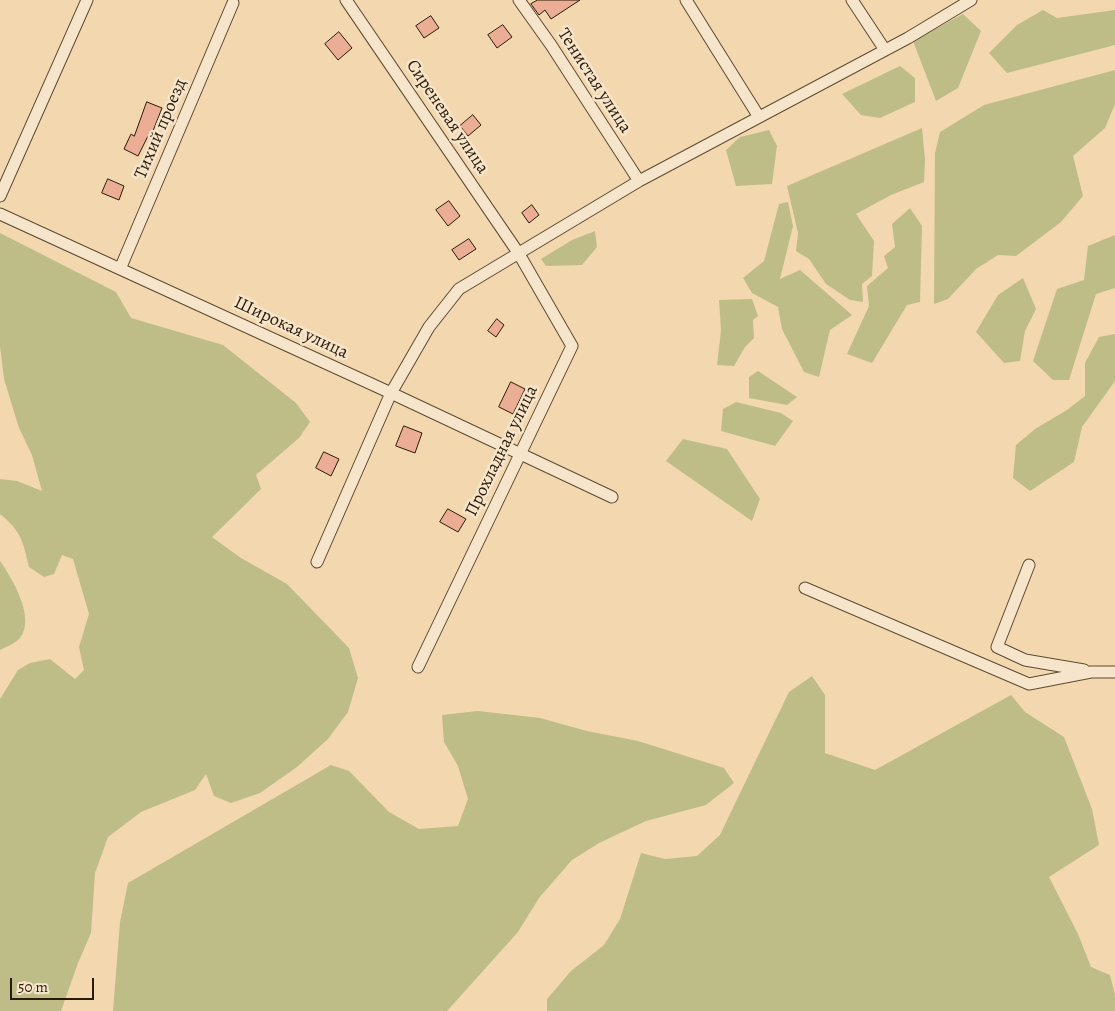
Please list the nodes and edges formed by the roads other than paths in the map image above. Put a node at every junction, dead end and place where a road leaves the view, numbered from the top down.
1 (87, 0) edge
2 (346, 0) edge
3 (519, 0) edge
4 (686, 0) edge
5 (852, 0) edge
6 (971, 0) edge
7 (233, 1) edge
8 (886, 50) junction
9 (758, 117) junction
10 (639, 181) junction
11 (0, 196) edge
12 (0, 214) edge
13 (519, 254) junction
14 (120, 268) junction
15 (391, 393) junction
16 (520, 453) junction
17 (612, 496) dead end
18 (317, 562) dead end
19 (1029, 565) dead end
20 (805, 588) dead end
21 (418, 667) dead end
22 (1091, 672) junction
23 (1115, 672) edge

1 - 11 street
2 - 13 street, Сиреневая улица
3 - 10 street, Тенистая улица
4 - 9 street
5 - 8 street
6 - 8 street
7 - 14 street, Тихий проезд
8 - 9 street
9 - 10 street
10 - 13 street
12 - 14 street, Широкая улица
13 - 15 street
13 - 16 street, Прохладная улица
14 - 15 street, Широкая улица
15 - 16 street, Широкая улица
15 - 18 street
16 - 17 street, Широкая улица
16 - 21 street, Прохладная улица
19 - 22 street
20 - 22 street
22 - 23 street

